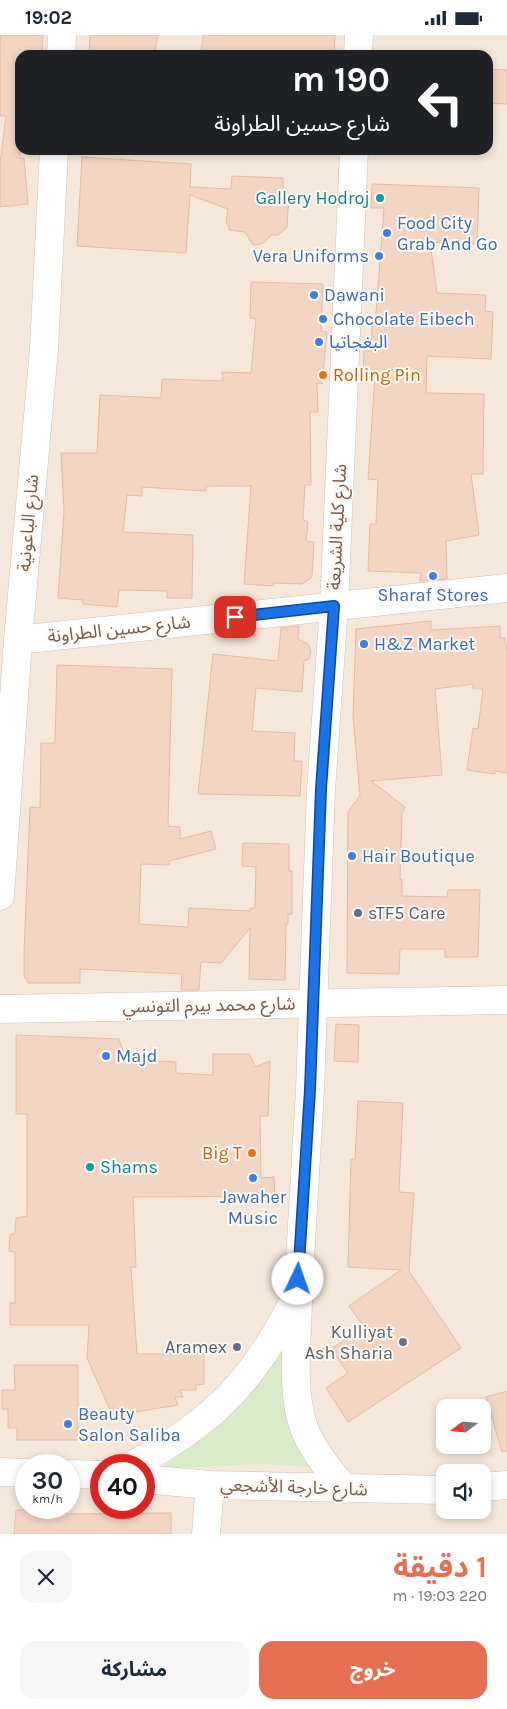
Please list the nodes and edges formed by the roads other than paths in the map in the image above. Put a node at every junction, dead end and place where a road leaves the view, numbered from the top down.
1 (62, 35) edge
2 (359, 35) edge
3 (61, 50) edge
4 (358, 50) edge
5 (54, 155) edge
6 (354, 155) edge
7 (507, 588) edge
8 (334, 606) junction
9 (9, 641) edge
10 (0, 896) edge
11 (507, 1000) edge
12 (312, 1004) junction
13 (0, 1009) edge
14 (298, 1293) junction
15 (154, 1454) edge
16 (0, 1472) edge
17 (15, 1473) edge
18 (155, 1480) edge
19 (210, 1485) junction
20 (507, 1485) edge
21 (491, 1486) edge
22 (345, 1489) junction
23 (436, 1490) edge
24 (206, 1534) edge

1 - 3 street
2 - 4 street
5 - 9 street, شارع الباعونية
6 - 8 street, شارع كلية الشريعة
7 - 8 street, شارع حسين الطراونة
8 - 9 street, شارع حسين الطراونة
8 - 12 street, شارع كلية الشريعة
9 - 10 street, شارع الباعونية
11 - 12 street, شارع محمد بيرم التونسي
12 - 13 street, شارع محمد بيرم التونسي
12 - 14 street, شارع كلية الشريعة
14 - 15 street, شارع كلية الشريعة
14 - 22 street, شارع كلية الشريعة
16 - 17 street
18 - 19 street, شارع خارجة الأشجعي
19 - 22 street, شارع خارجة الأشجعي
19 - 24 street
20 - 21 street
22 - 23 street, شارع خارجة الأشجعي

